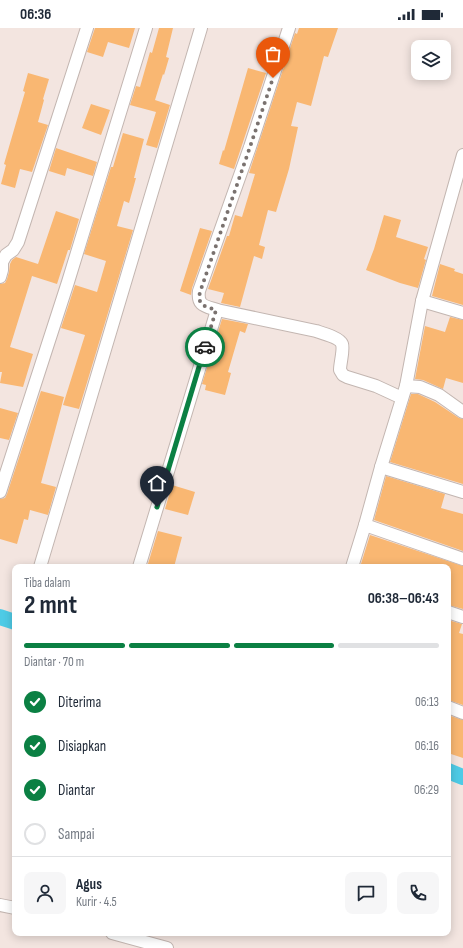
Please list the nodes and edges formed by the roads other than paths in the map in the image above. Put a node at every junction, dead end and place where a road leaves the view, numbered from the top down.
1 (87, 28) edge
2 (146, 28) edge
3 (201, 28) edge
4 (288, 28) edge
5 (463, 155) edge
6 (0, 277) edge
7 (422, 301) junction
8 (216, 310) junction
9 (463, 313) edge
10 (406, 386) junction
11 (402, 398) junction
12 (463, 412) edge
13 (381, 467) junction
14 (0, 492) edge
15 (463, 492) edge
16 (365, 524) junction
17 (463, 559) edge
18 (41, 564) edge
19 (140, 564) edge
20 (353, 564) edge
21 (451, 613) edge
22 (463, 617) edge
23 (451, 708) edge
24 (463, 713) edge
25 (0, 905) edge
26 (12, 907) edge
27 (123, 936) edge
28 (166, 948) edge

1 - 6 street
2 - 14 street
3 - 18 street
4 - 8 street
5 - 7 street
7 - 9 street
7 - 10 street
8 - 11 street
8 - 19 street
10 - 11 street
10 - 12 street
11 - 13 street
13 - 15 street
13 - 16 street
16 - 17 street
16 - 20 street
21 - 22 street
23 - 24 street
25 - 26 street
27 - 28 street

